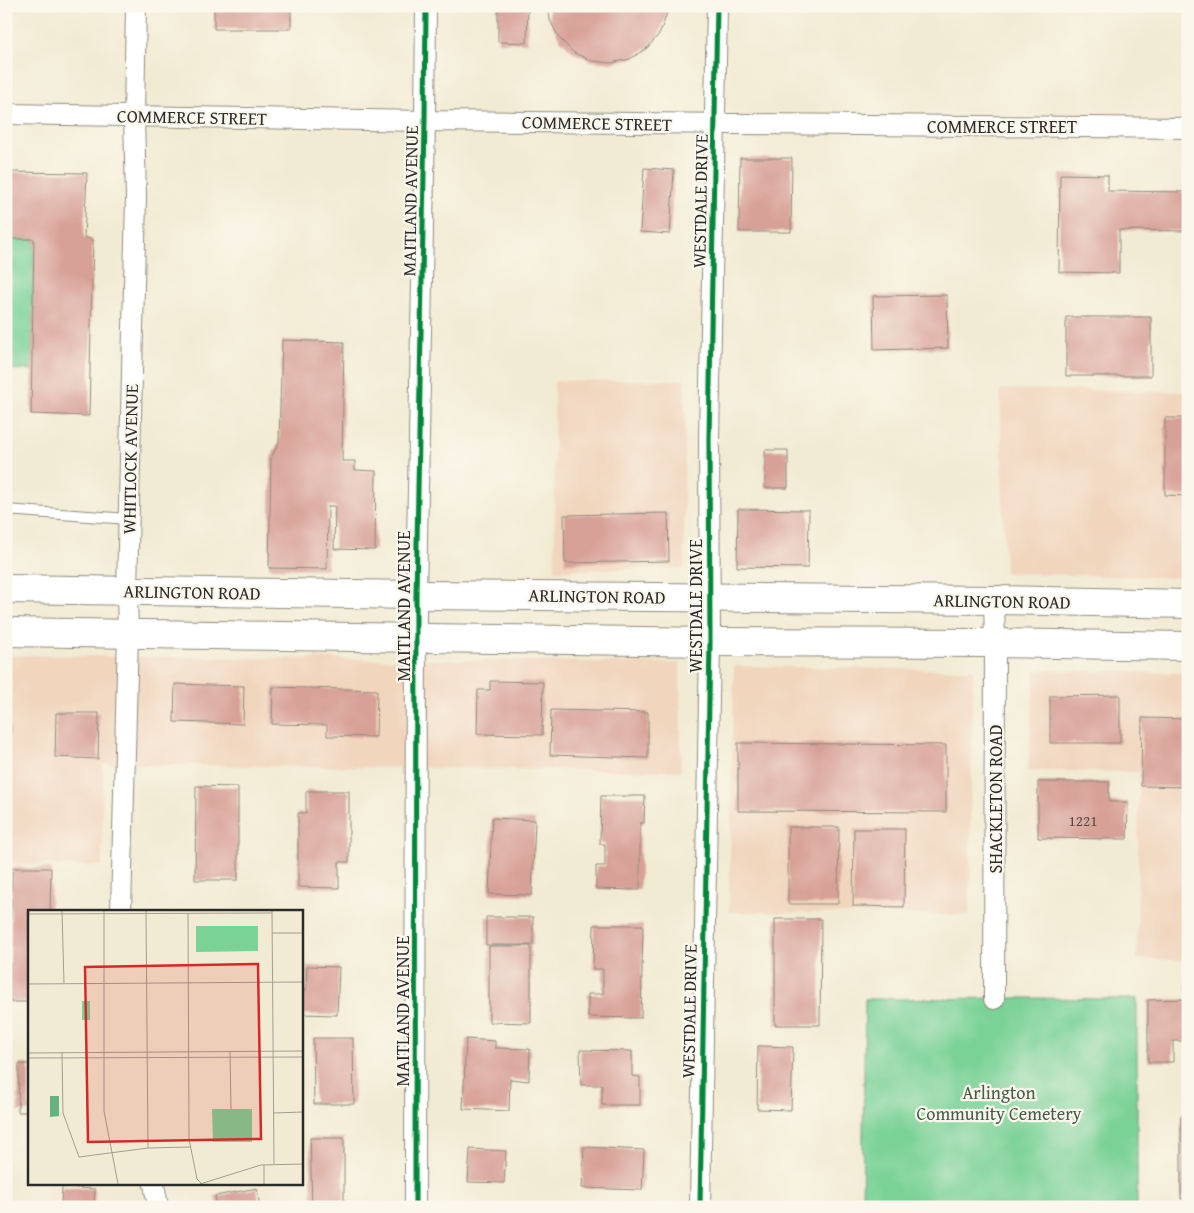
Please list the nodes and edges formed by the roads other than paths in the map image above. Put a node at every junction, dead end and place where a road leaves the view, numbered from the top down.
1 (136, 6) edge
2 (426, 6) edge
3 (717, 6) edge
4 (6, 114) edge
5 (134, 116) junction
6 (425, 121) junction
7 (716, 124) junction
8 (1188, 128) edge
9 (6, 510) edge
10 (129, 519) junction
11 (6, 589) edge
12 (127, 591) junction
13 (416, 595) junction
14 (710, 597) junction
15 (994, 600) junction
16 (1188, 604) edge
17 (6, 632) edge
18 (128, 633) junction
19 (417, 638) junction
20 (710, 642) junction
21 (995, 643) junction
22 (1188, 646) edge
23 (121, 910) edge
24 (994, 999) dead end
25 (154, 1186) edge
26 (158, 1207) edge
27 (415, 1207) edge
28 (700, 1207) edge

1 - 5 street, WHITLOCK AVENUE
2 - 6 street, MAITLAND AVENUE
3 - 7 street, WESTDALE DRIVE
4 - 5 street, COMMERCE STREET
5 - 6 street, COMMERCE STREET
5 - 10 street, WHITLOCK AVENUE
6 - 7 street, COMMERCE STREET
6 - 13 street, MAITLAND AVENUE
7 - 8 street, COMMERCE STREET
7 - 14 street, WESTDALE DRIVE
9 - 10 lane
10 - 12 street, WHITLOCK AVENUE
11 - 12 main road, ARLINGTON ROAD
12 - 13 main road, ARLINGTON ROAD
12 - 18 street, WHITLOCK AVENUE
13 - 14 main road, ARLINGTON ROAD
13 - 19 street, MAITLAND AVENUE
14 - 15 main road, ARLINGTON ROAD
14 - 20 street, WESTDALE DRIVE
15 - 16 main road, ARLINGTON ROAD
15 - 21 street, SHACKLETON ROAD
17 - 18 main road
18 - 19 main road
18 - 23 street, WHITLOCK AVENUE
19 - 20 main road
19 - 27 street, MAITLAND AVENUE
20 - 21 main road
20 - 28 street, WESTDALE DRIVE
21 - 22 main road
21 - 24 street, SHACKLETON ROAD
25 - 26 street

